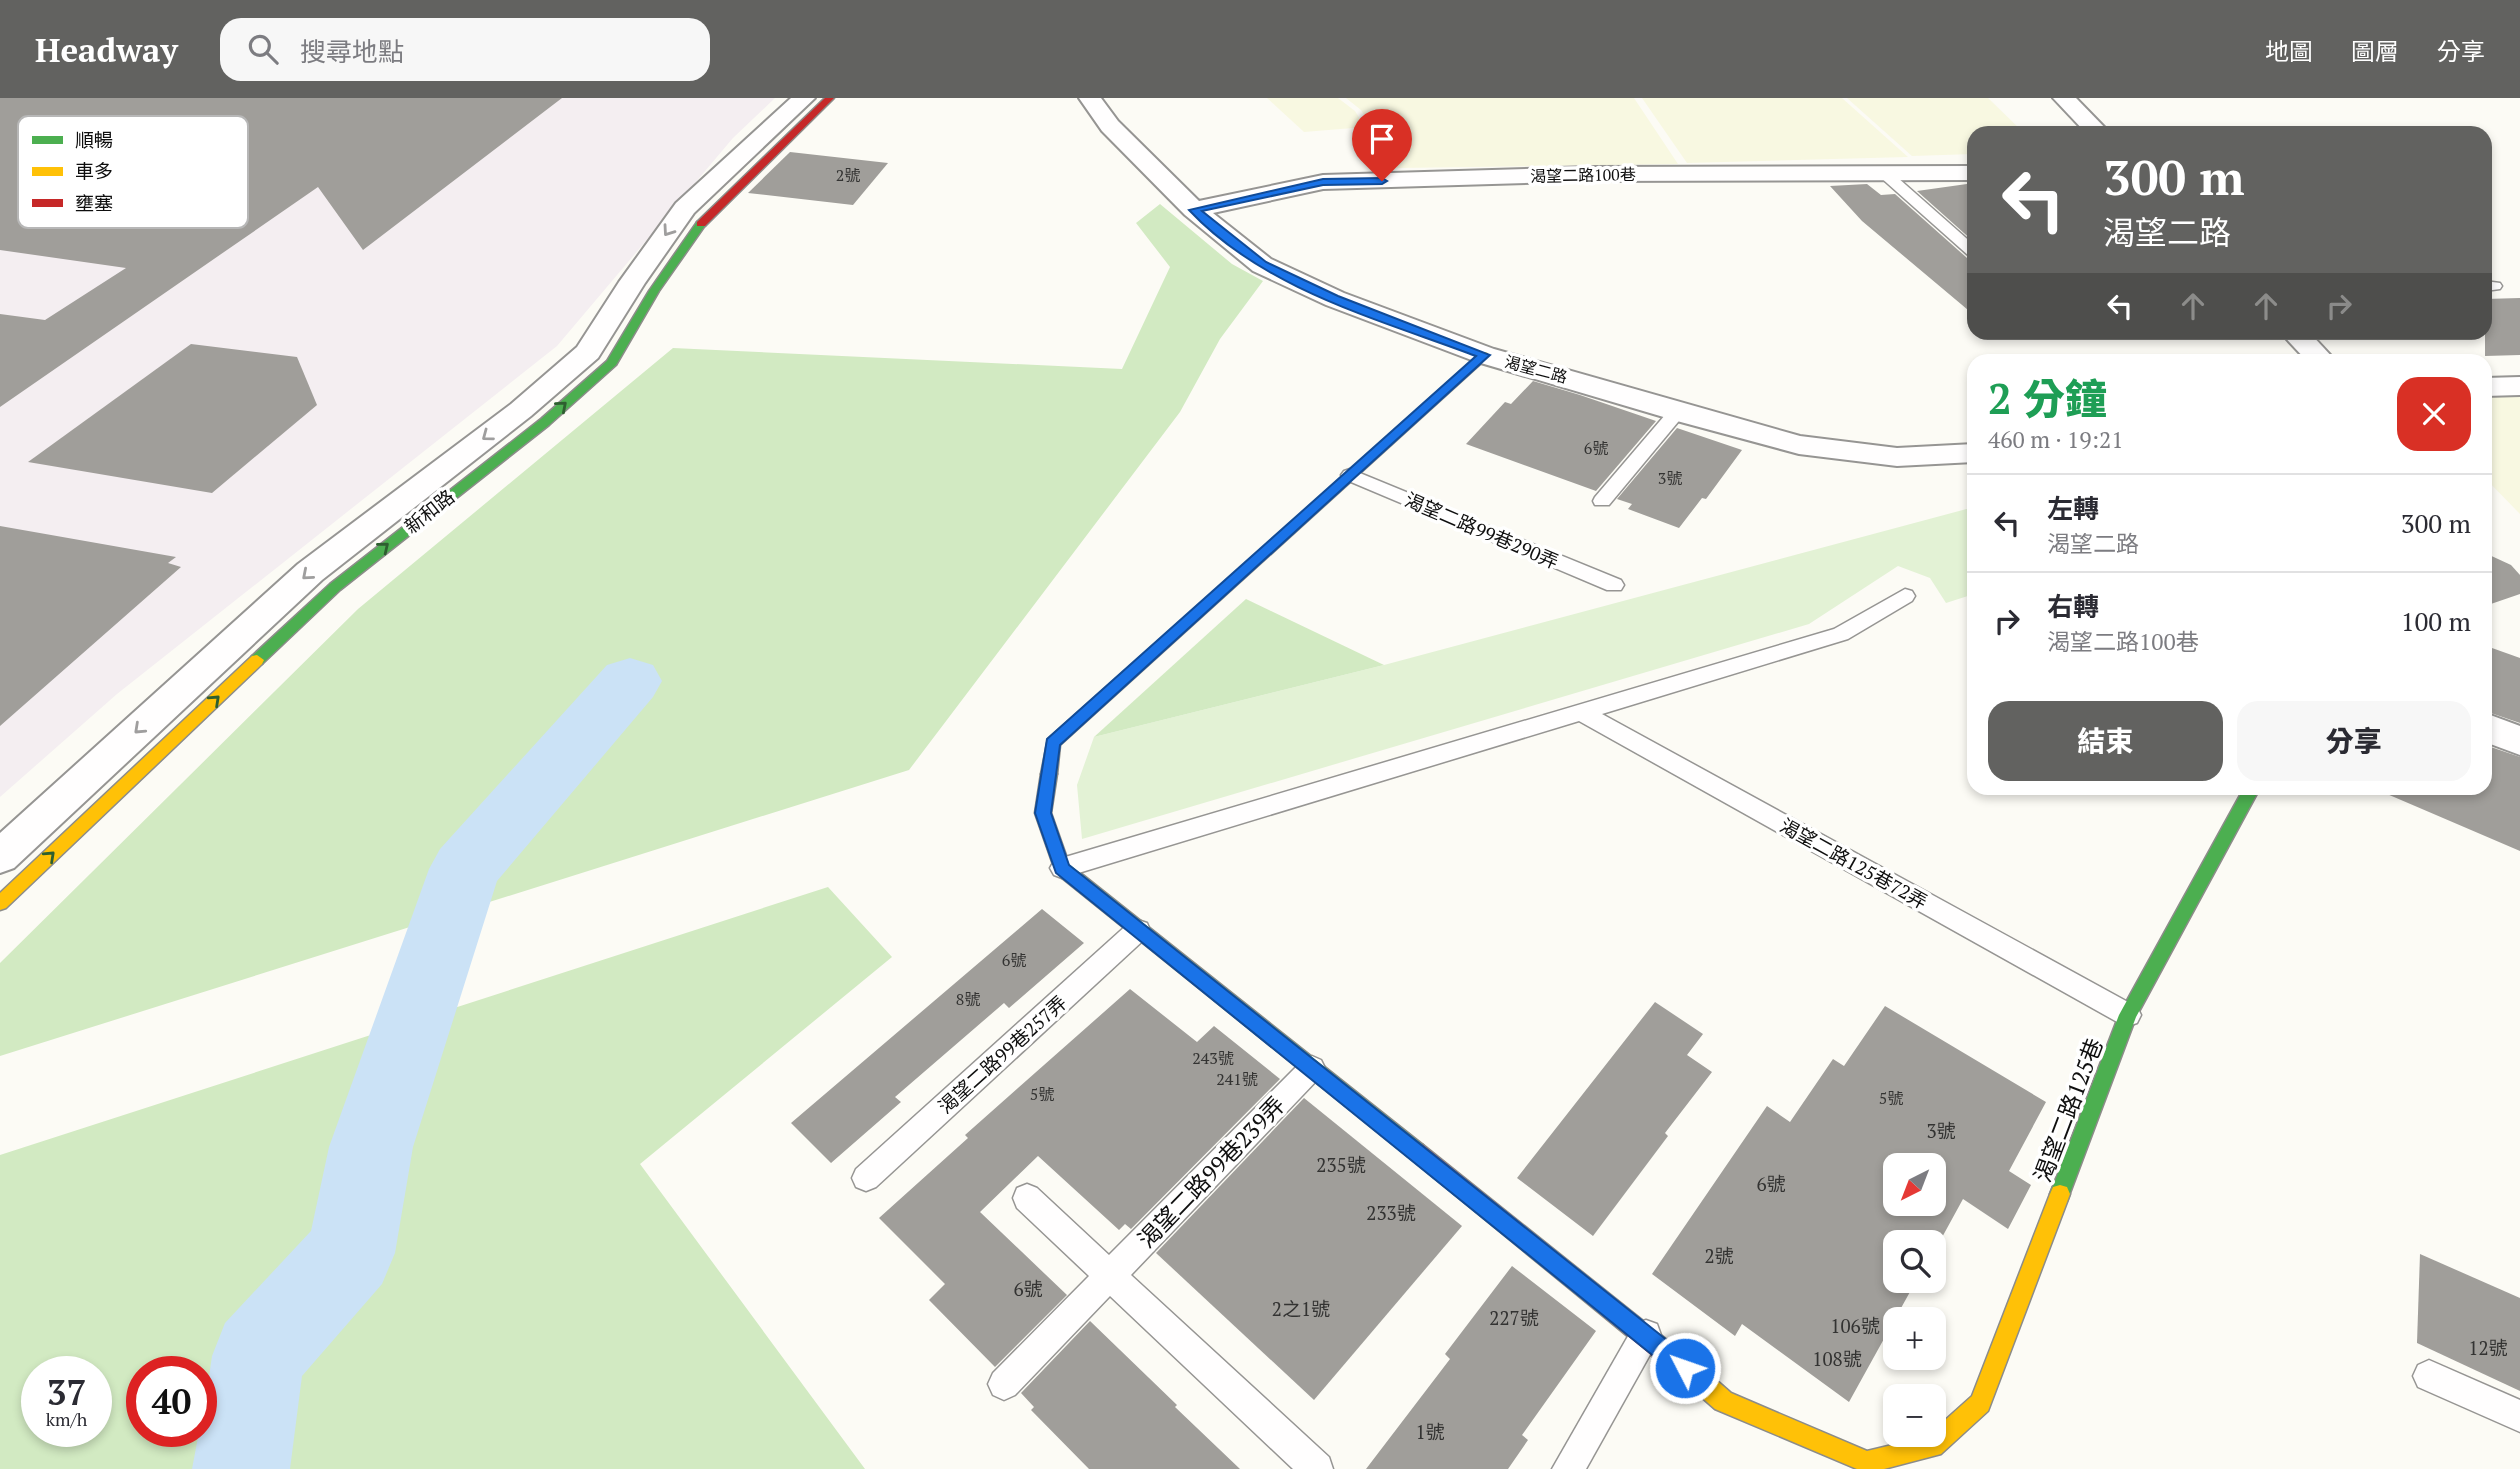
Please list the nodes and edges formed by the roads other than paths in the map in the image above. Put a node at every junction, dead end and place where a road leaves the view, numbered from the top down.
1 (804, 98) edge
2 (830, 98) edge
3 (1090, 98) edge
4 (2064, 98) edge
5 (2092, 126) edge
6 (1884, 173) junction
7 (1967, 173) edge
8 (1194, 210) junction
9 (1967, 247) edge
10 (2301, 340) edge
11 (2315, 354) edge
12 (1484, 355) junction
13 (2520, 386) edge
14 (2492, 387) edge
15 (1677, 412) junction
16 (1967, 453) edge
17 (1350, 475) junction
18 (1602, 501) dead end
19 (1614, 585) dead end
20 (1905, 596) dead end
21 (1579, 711) junction
22 (2492, 730) edge
23 (2520, 741) edge
24 (2248, 795) edge
25 (0, 857) edge
26 (1062, 868) junction
27 (0, 903) edge
28 (1138, 930) junction
29 (2129, 1015) junction
30 (1312, 1068) junction
31 (866, 1178) dead end
32 (1027, 1198) dead end
33 (1109, 1276) junction
34 (1646, 1335) junction
35 (2429, 1376) dead end
36 (1003, 1384) dead end
37 (2520, 1416) edge
38 (1937, 1458) edge
39 (1317, 1469) edge
40 (1567, 1469) edge

1 -> 25 street, 新和路
27 -> 2 street, 新和路
3 - 8 street, 渴望二路
4 - 5 street
6 - 7 street, 渴望二路100巷
6 - 8 street, 渴望二路100巷
6 - 9 lane
8 - 12 street, 渴望二路
10 - 11 street
12 - 15 street, 渴望二路
12 - 17 street
13 - 14 street
15 - 16 street, 渴望二路
15 - 18 lane
17 - 19 lane, 渴望二路99巷290弄
17 - 26 street
20 - 21 lane
21 - 26 lane
21 - 29 lane, 渴望二路125巷72弄
22 - 23 street
24 - 29 street, 渴望二路125巷
26 - 28 street
28 - 30 street
28 - 31 lane, 渴望二路99巷257弄
29 - 38 street, 渴望二路125巷
30 - 33 lane, 渴望二路99巷239弄
30 - 34 street
32 - 33 lane
33 - 36 lane, 渴望二路99巷239弄
33 - 39 lane
34 - 38 street
34 - 40 lane
35 - 37 lane

